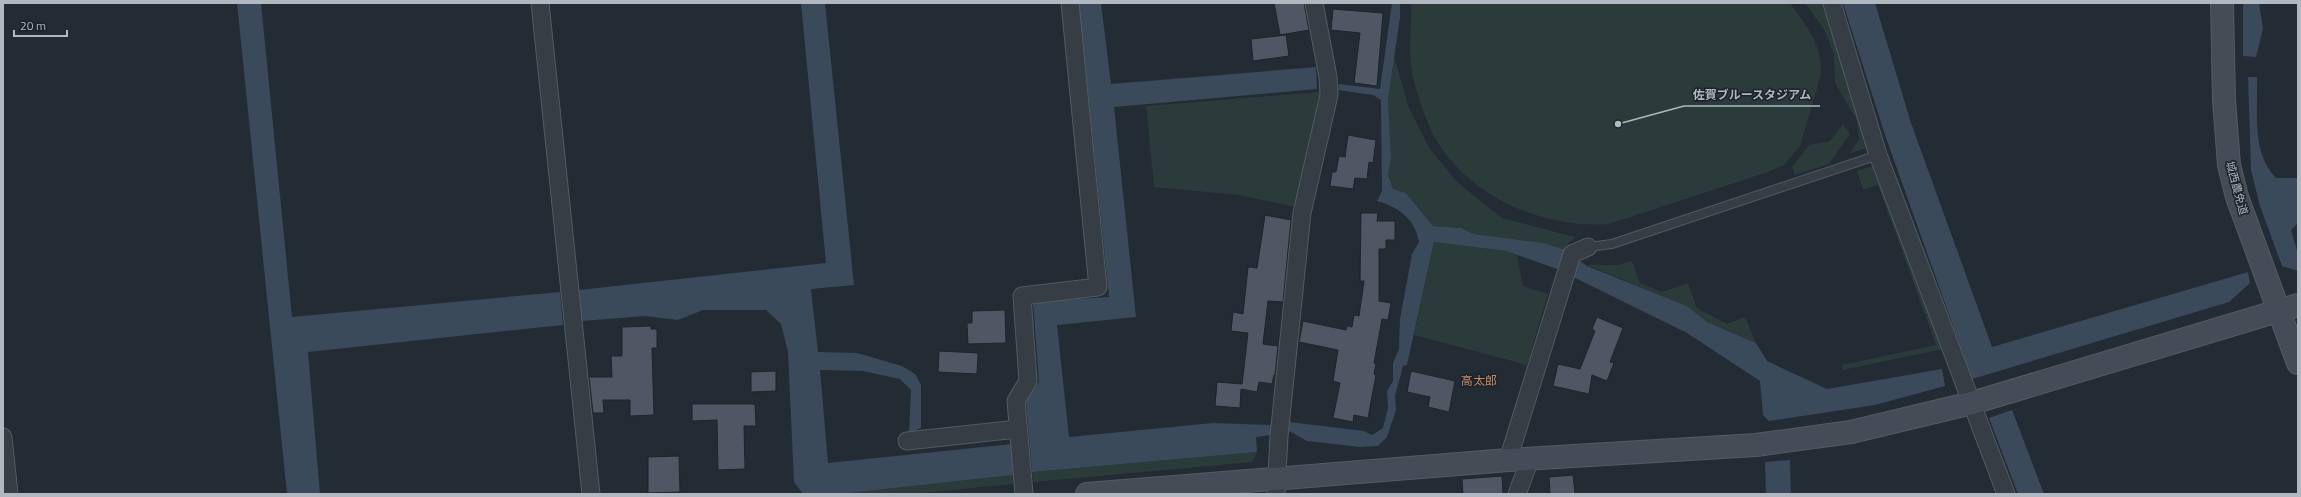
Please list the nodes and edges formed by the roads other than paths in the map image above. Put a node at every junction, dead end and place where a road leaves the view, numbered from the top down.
1 (540, 3) edge
2 (1070, 3) edge
3 (1314, 3) edge
4 (1832, 3) edge
5 (2222, 3) edge
6 (1878, 155) junction
7 (1588, 247) joint
8 (2288, 308) edge
9 (2298, 363) edge
10 (1972, 403) junction
11 (1018, 429) junction
12 (3, 437) edge
13 (907, 441) dead end
14 (1530, 459) junction
15 (1508, 460) junction
16 (1276, 486) edge
17 (9, 494) edge
18 (591, 494) edge
19 (1024, 494) edge
20 (1087, 494) edge
21 (1517, 494) edge
22 (2006, 494) edge

1 - 18 street
2 - 11 street
3 - 16 street
4 - 6 street
5 - 8 street, 城西農免道
6 - 7 lane
6 - 10 street
7 - 15 street
8 - 9 street, 城西農免道
8 - 10 street
10 - 14 street
10 - 22 street
11 - 13 street
11 - 19 street
12 - 17 street
14 - 15 street
14 - 21 street
15 - 16 street
16 - 20 street

